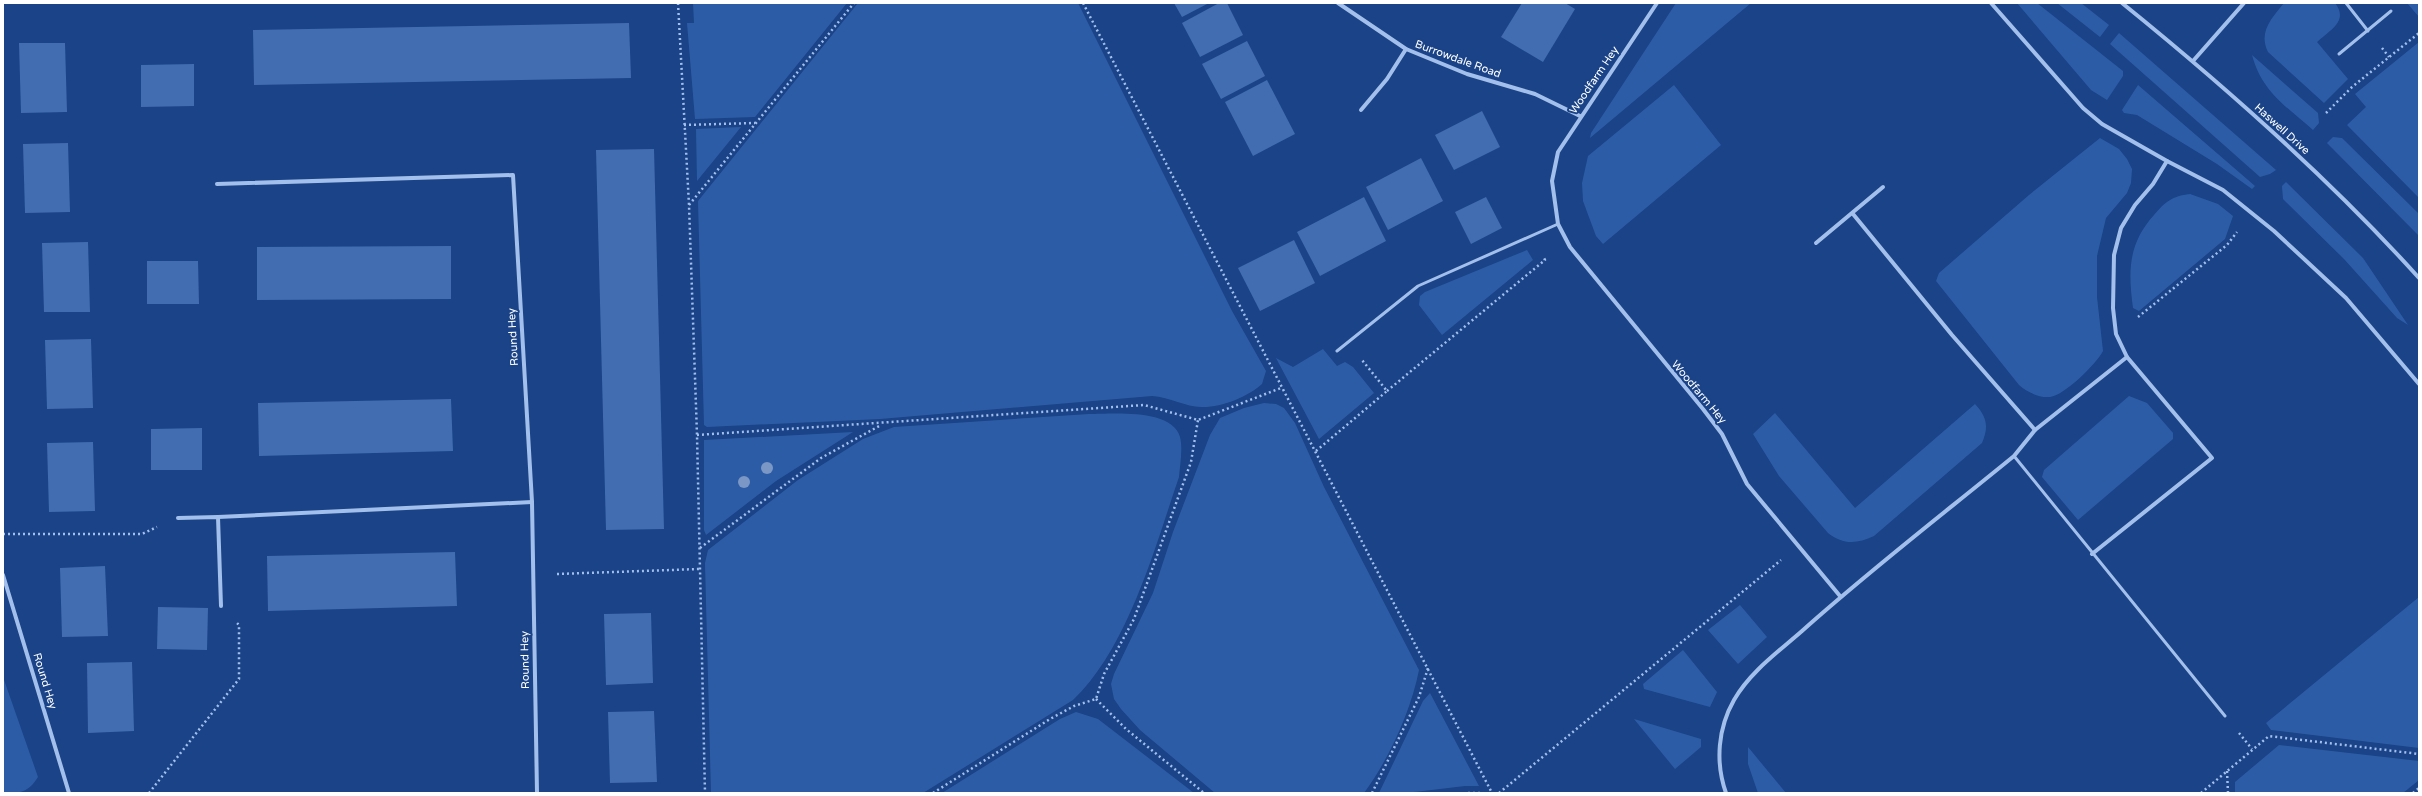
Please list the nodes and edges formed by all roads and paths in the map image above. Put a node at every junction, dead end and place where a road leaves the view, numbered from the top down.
1 (678, 3) edge
2 (854, 3) edge
3 (1083, 3) edge
4 (1338, 3) edge
5 (1657, 3) edge
6 (1991, 3) edge
7 (2122, 3) edge
8 (2244, 3) edge
9 (2346, 3) edge
10 (2391, 11) dead end
11 (2368, 31) junction
12 (2419, 33) edge
13 (1406, 49) junction
14 (2339, 54) dead end
15 (2193, 61) junction
16 (1361, 110) dead end
17 (2326, 113) dead end
18 (1580, 116) junction
19 (755, 123) junction
20 (684, 125) junction
21 (2167, 161) junction
22 (217, 184) dead end
23 (1883, 187) dead end
24 (689, 205) junction
25 (1852, 214) junction
26 (2251, 214) junction
27 (1558, 224) junction
28 (1531, 235) junction
29 (1816, 243) dead end
30 (2419, 278) edge
31 (2116, 334) junction
32 (1348, 342) junction
33 (1337, 351) dead end
34 (2128, 357) junction
35 (2419, 384) edge
36 (1282, 388) junction
37 (1387, 391) junction
38 (1198, 420) junction
39 (883, 424) junction
40 (2035, 430) junction
41 (697, 435) junction
42 (1316, 451) junction
43 (2014, 456) junction
44 (532, 502) junction
45 (218, 517) junction
46 (178, 518) joint
47 (3, 534) edge
48 (1800, 545) junction
49 (700, 548) junction
50 (2092, 554) junction
51 (699, 569) junction
52 (3, 575) edge
53 (533, 575) junction
54 (1840, 596) junction
55 (221, 606) joint
56 (1428, 668) junction
57 (1096, 698) junction
58 (2225, 716) dead end
59 (2419, 754) edge
60 (2227, 771) junction
61 (2419, 788) edge
62 (69, 793) edge
63 (149, 793) edge
64 (537, 793) edge
65 (705, 793) edge
66 (933, 793) edge
67 (1204, 793) edge
68 (1372, 793) edge
69 (1468, 793) edge
70 (1480, 793) edge
71 (1492, 793) edge
72 (1499, 793) edge
73 (1726, 793) edge
74 (2201, 793) edge
75 (2228, 793) edge
76 (2413, 793) edge

1 - 20 path
2 - 19 path
3 - 36 path
4 - 13 street, Burrowdale Road
5 - 18 street, Woodfarm Hey
6 - 21 street
7 - 15 street, Haswell Drive
8 - 15 street
9 - 11 lane
10 - 11 lane
11 - 14 lane
12 - 17 path
13 - 16 street
13 - 18 street, Burrowdale Road
15 - 30 street, Haswell Drive
18 - 27 street, Woodfarm Hey
19 - 20 path
19 - 24 path
20 - 24 path
21 - 26 street
21 - 31 street
22 - 44 street, Round Hey
23 - 25 street
24 - 41 path
25 - 29 street
25 - 40 street
26 - 31 path
26 - 35 street
27 - 28 lane
27 - 48 street, Woodfarm Hey
28 - 32 lane
28 - 37 path
31 - 34 street
32 - 33 lane
32 - 37 path
34 - 40 street
34 - 50 street
36 - 38 path
36 - 42 path
37 - 42 path
38 - 39 path
38 - 57 path
39 - 41 path
39 - 49 path
40 - 43 street
41 - 49 path
42 - 56 path
43 - 50 lane
43 - 54 street
44 - 45 street
44 - 53 street, Round Hey
45 - 46 street
45 - 55 street
46 - 47 path
48 - 54 street, Woodfarm Hey
48 - 72 path
49 - 51 path
50 - 58 lane
51 - 53 path
51 - 65 path
52 - 62 street, Round Hey
53 - 64 street, Round Hey
54 - 73 street
55 - 63 path
56 - 68 path
56 - 71 path
57 - 66 path
57 - 67 path
59 - 60 path
60 - 74 path
60 - 75 path
61 - 76 path
69 - 70 path

